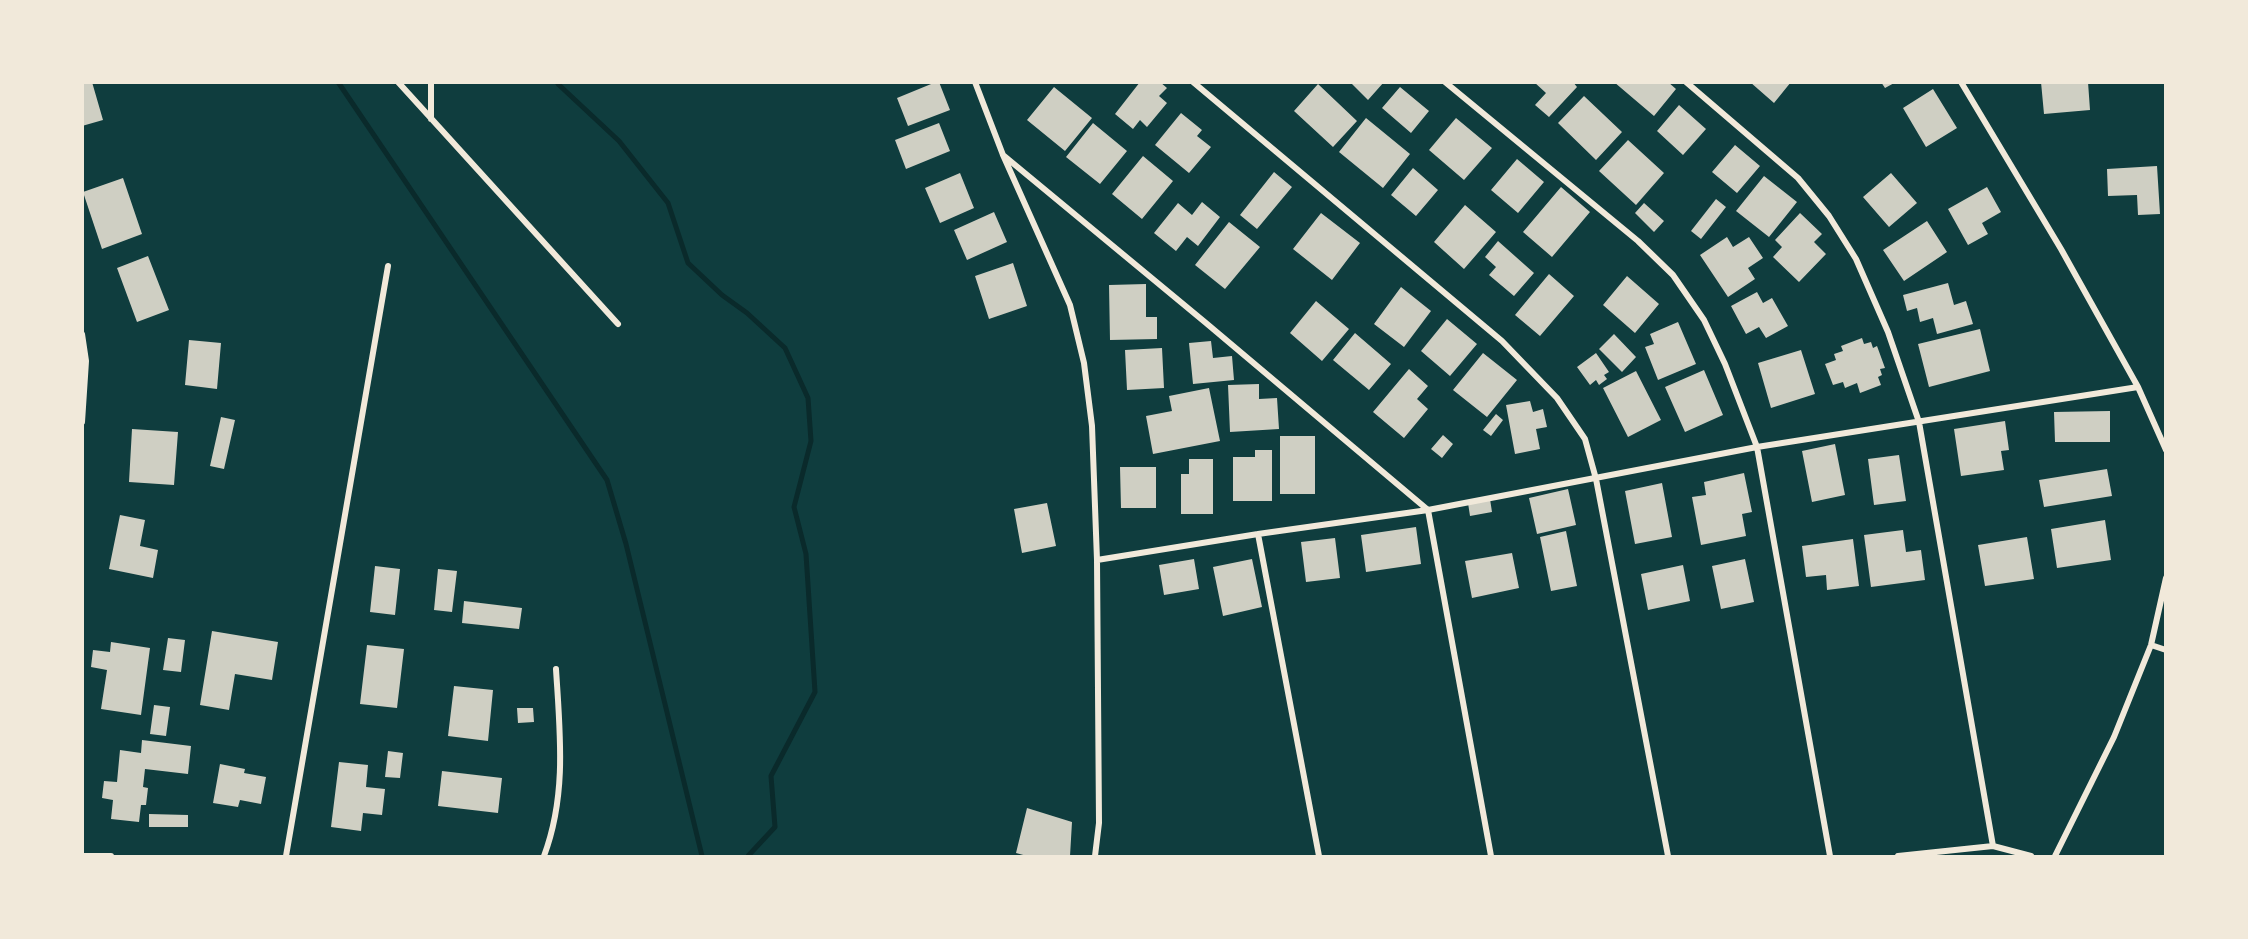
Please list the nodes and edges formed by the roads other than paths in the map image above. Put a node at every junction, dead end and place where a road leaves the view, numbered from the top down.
1 (398, 82) edge
2 (431, 82) edge
3 (975, 82) edge
4 (1193, 82) edge
5 (1445, 82) edge
6 (1686, 82) edge
7 (1961, 82) edge
8 (431, 119) junction
9 (1003, 155) junction
10 (388, 266) dead end
11 (618, 324) dead end
12 (82, 334) edge
13 (2138, 387) junction
14 (82, 422) edge
15 (1919, 422) junction
16 (1757, 447) junction
17 (2166, 450) edge
18 (1596, 478) junction
19 (1428, 510) junction
20 (1258, 534) junction
21 (1097, 560) junction
22 (2166, 578) edge
23 (2151, 645) junction
24 (2166, 650) edge
25 (556, 669) dead end
26 (1993, 846) junction
27 (82, 856) edge
28 (111, 856) edge
29 (286, 856) edge
30 (544, 856) edge
31 (1095, 856) edge
32 (1318, 856) edge
33 (1491, 856) edge
34 (1668, 856) edge
35 (1830, 856) edge
36 (1898, 856) edge
37 (2031, 856) edge
38 (2055, 856) edge

1 - 8 street
2 - 8 street
3 - 9 street
4 - 18 street
5 - 16 street
6 - 15 street
7 - 13 street
8 - 11 street
9 - 19 street
9 - 21 street
10 - 29 street
12 - 14 street
13 - 15 street
13 - 17 street
15 - 16 street
15 - 26 street
16 - 18 street
16 - 35 street
18 - 19 street
18 - 34 street
19 - 20 street
19 - 33 street
20 - 21 street
20 - 32 street
21 - 31 street
22 - 23 street
23 - 24 street
23 - 38 street
25 - 30 street
26 - 36 street
26 - 37 street
27 - 28 street

